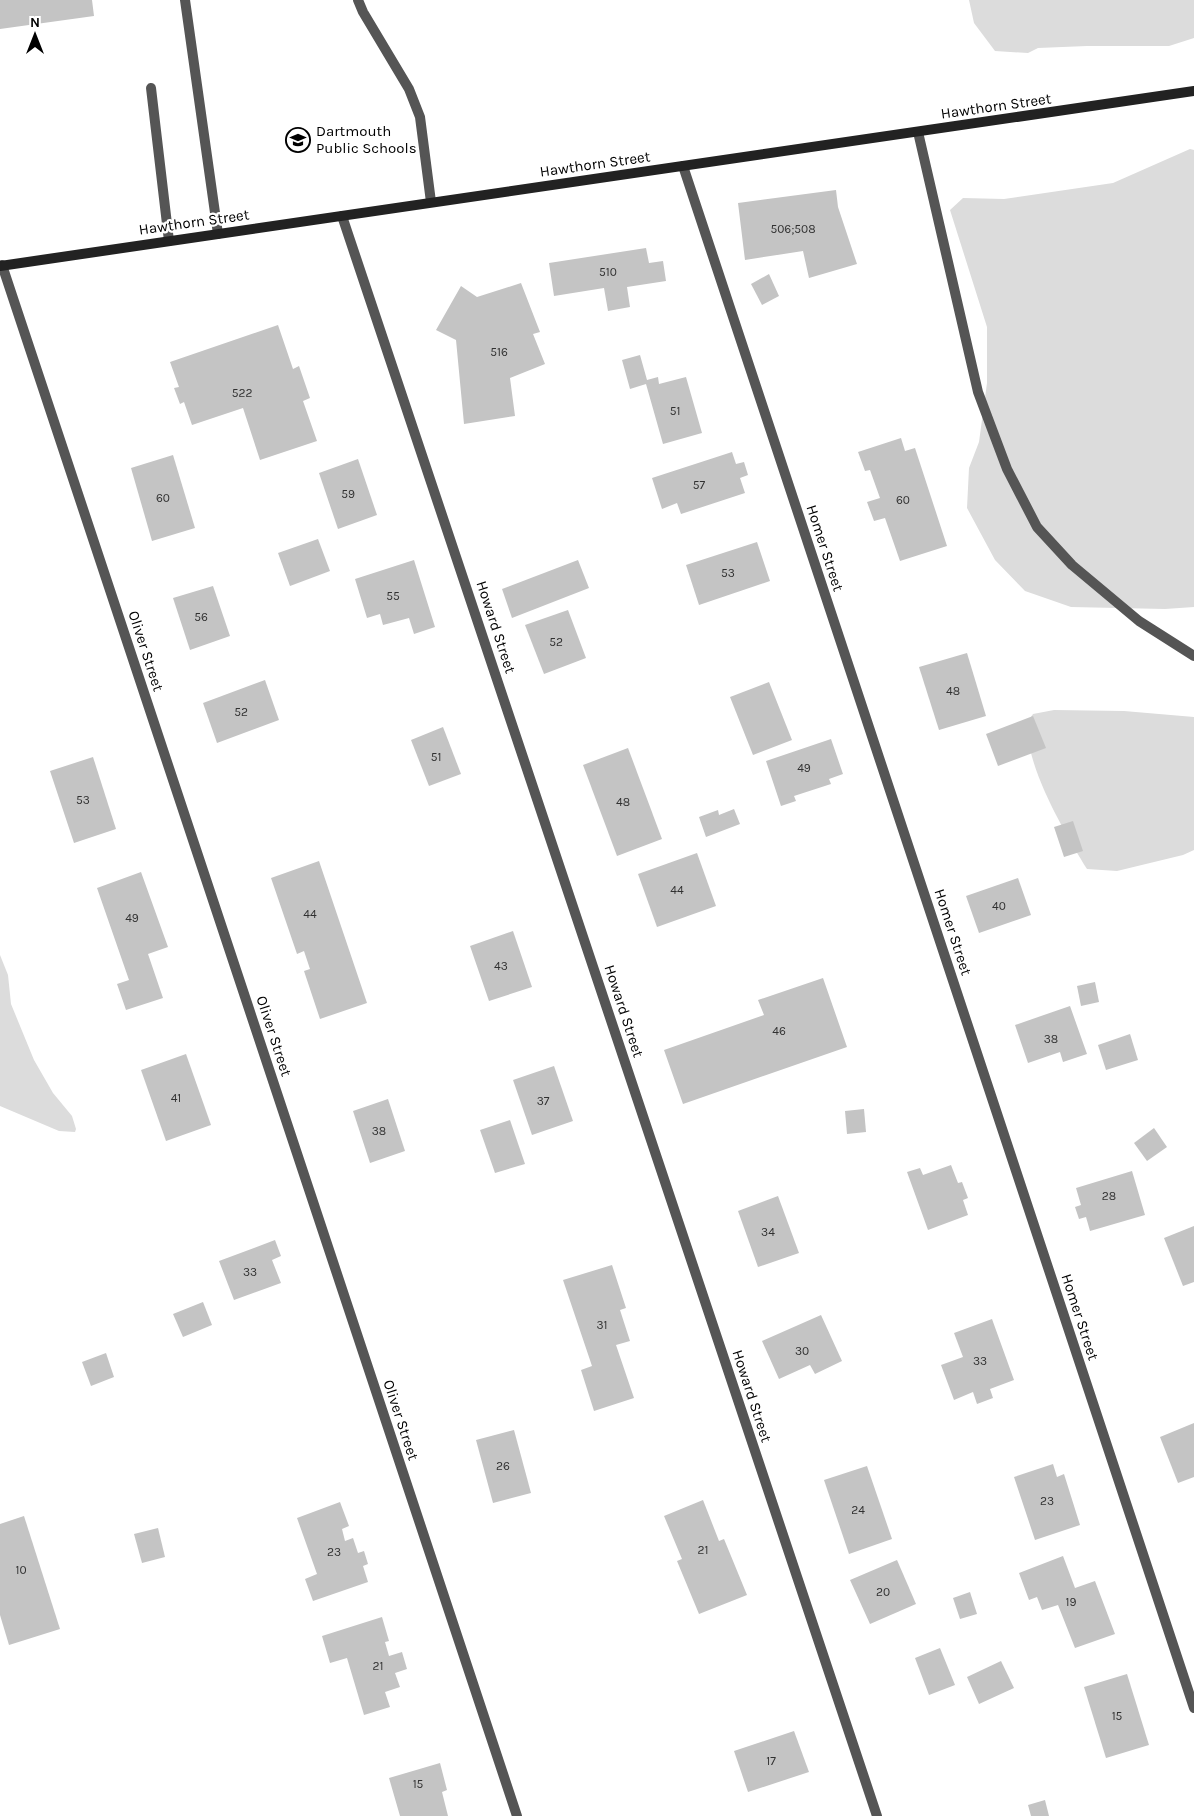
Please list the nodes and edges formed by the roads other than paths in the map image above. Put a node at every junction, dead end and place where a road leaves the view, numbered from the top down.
1 (185, 0) edge
2 (358, 0) edge
3 (151, 88) dead end
4 (1194, 92) edge
5 (918, 132) junction
6 (683, 166) junction
7 (431, 202) junction
8 (342, 216) junction
9 (218, 234) junction
10 (169, 240) junction
11 (1, 265) edge
12 (1194, 656) edge
13 (1194, 1708) edge
14 (516, 1816) edge
15 (877, 1816) edge

1 - 9 street
2 - 7 street
3 - 10 street
4 - 5 main road, Hawthorn Street
5 - 6 main road, Hawthorn Street
5 - 12 street
6 - 7 main road, Hawthorn Street
6 - 13 street, Homer Street
7 - 8 main road, Hawthorn Street
8 - 9 main road, Hawthorn Street
8 - 15 street, Howard Street
9 - 10 main road, Hawthorn Street
10 - 11 main road, Hawthorn Street
11 - 14 street, Oliver Street

